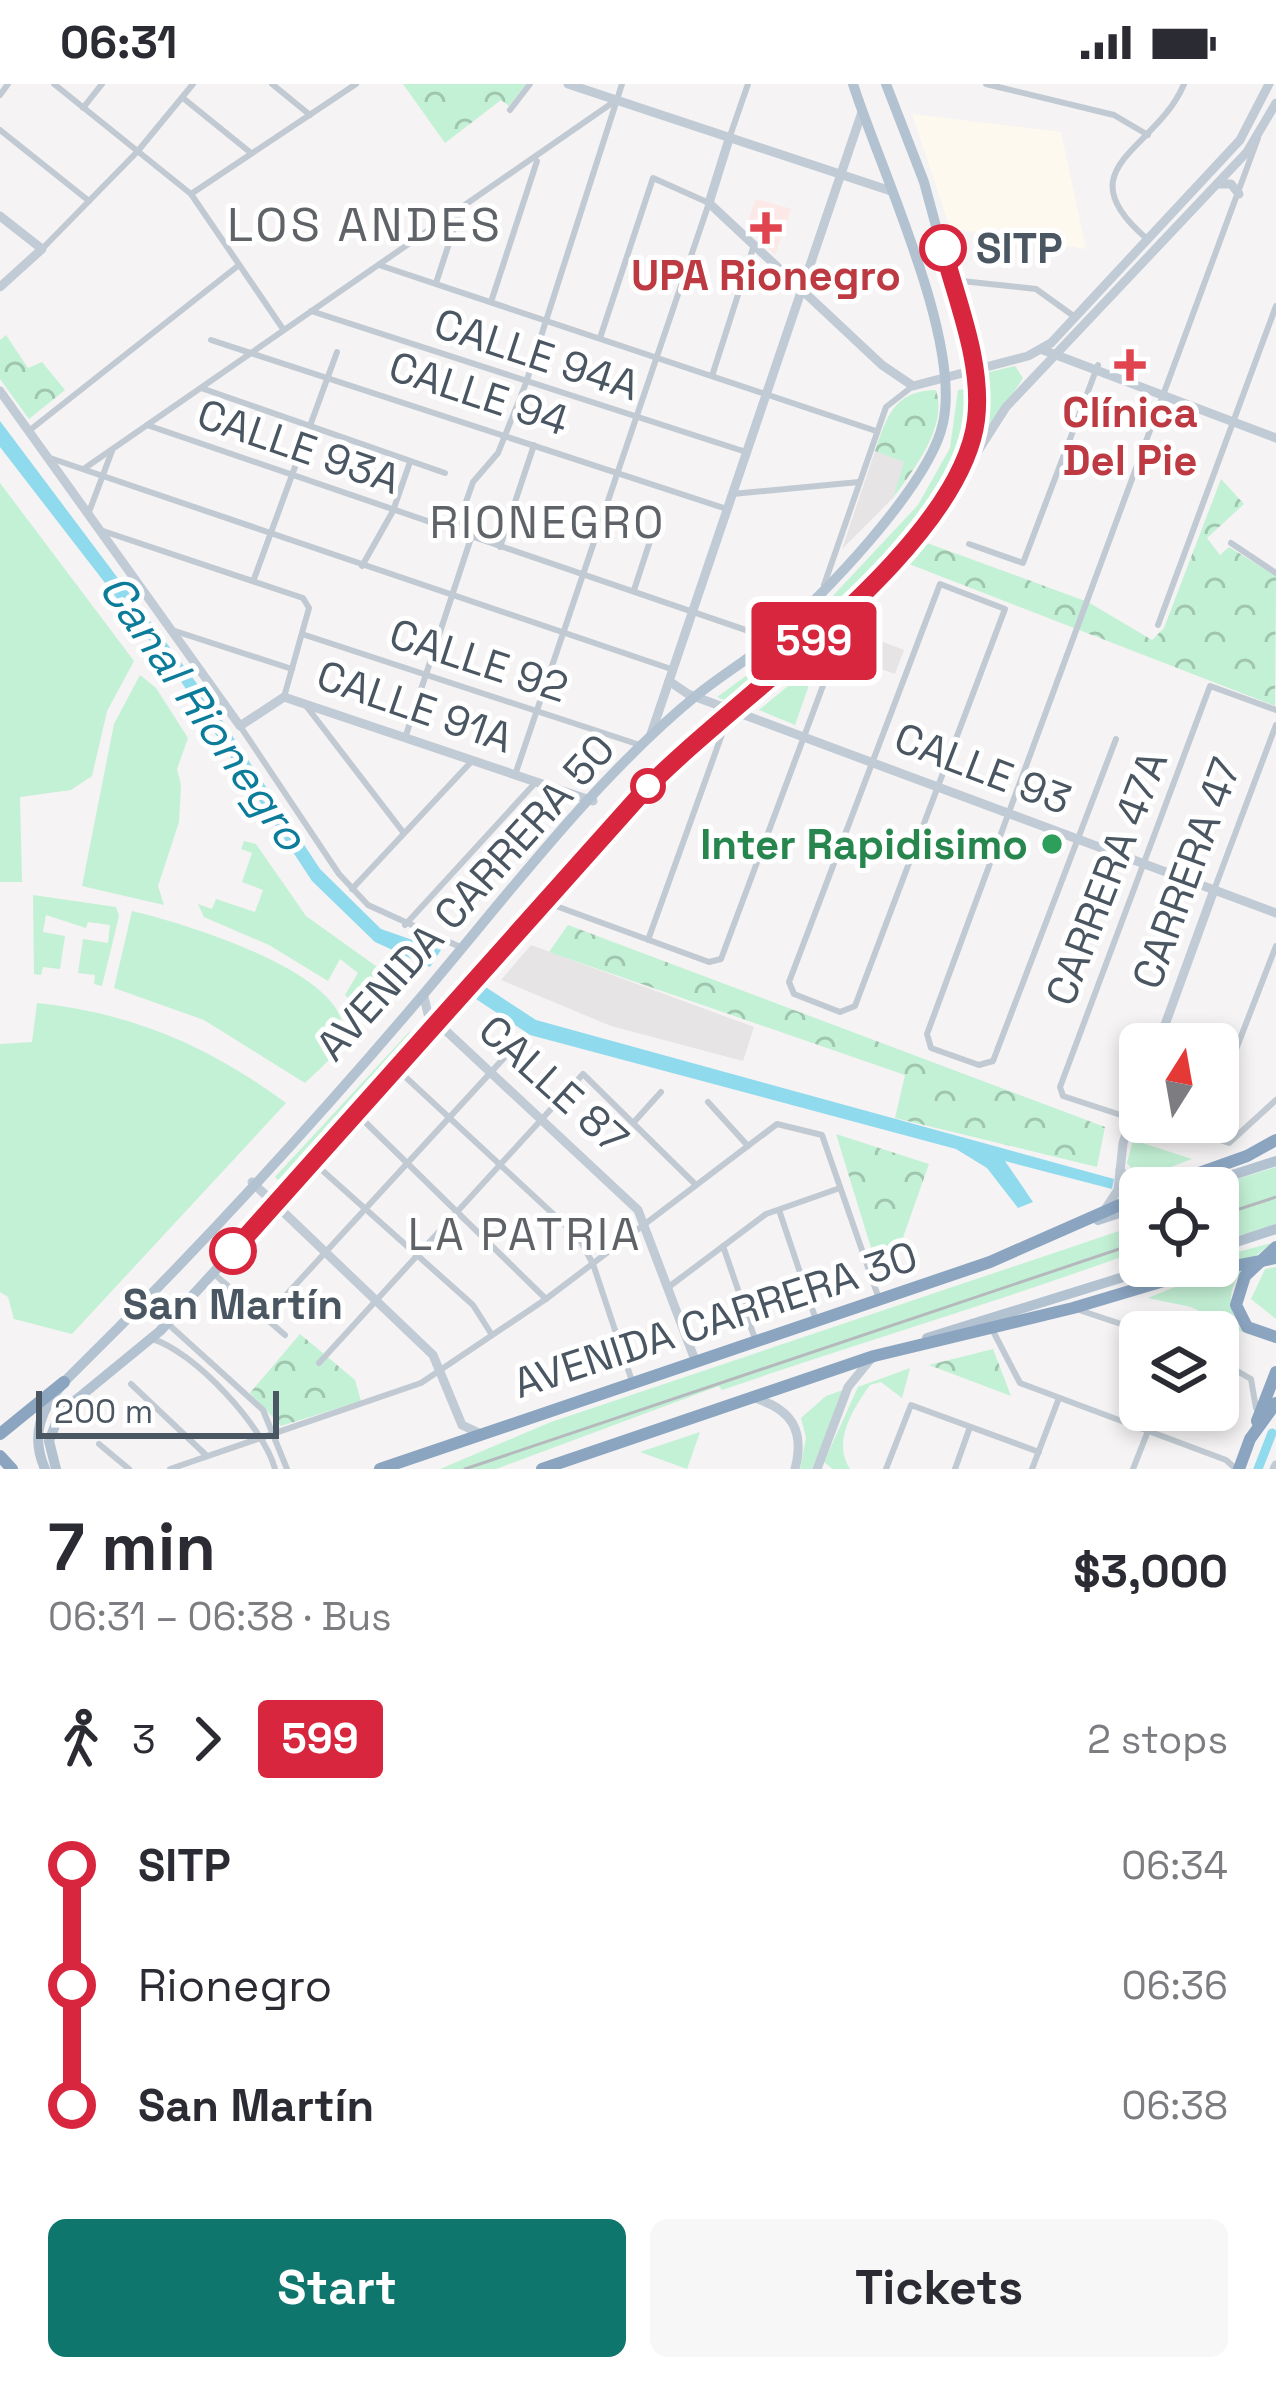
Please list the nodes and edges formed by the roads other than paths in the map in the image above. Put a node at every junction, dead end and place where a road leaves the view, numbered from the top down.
1 (8, 84) edge
2 (54, 84) edge
3 (102, 84) edge
4 (194, 84) edge
5 (272, 84) edge
6 (356, 84) edge
7 (530, 84) edge
8 (568, 84) edge
9 (622, 84) edge
10 (748, 84) edge
11 (853, 84) edge
12 (886, 84) edge
13 (986, 84) edge
14 (1184, 84) edge
15 (1269, 84) edge
16 (0, 94) edge
17 (183, 98) junction
18 (616, 100) junction
19 (1276, 103) edge
20 (1261, 106) junction
21 (83, 108) junction
22 (510, 110) dead end
23 (862, 112) junction
24 (310, 115) junction
25 (0, 130) edge
26 (1148, 135) junction
27 (1259, 136) junction
28 (729, 140) junction
29 (137, 152) junction
30 (251, 153) junction
31 (538, 158) junction
32 (840, 174) junction
33 (1217, 184) junction
34 (891, 191) junction
35 (191, 194) junction
36 (1239, 194) junction
37 (89, 201) junction
38 (709, 203) junction
39 (460, 211) junction
40 (0, 216) edge
41 (1147, 238) junction
42 (754, 245) junction
43 (42, 249) junction
44 (239, 265) junction
45 (379, 265) junction
46 (952, 280) junction
47 (436, 283) junction
48 (0, 287) edge
49 (802, 288) junction
50 (490, 302) junction
51 (1276, 306) edge
52 (310, 311) junction
53 (1075, 316) junction
54 (548, 321) junction
55 (284, 329) junction
56 (600, 338) junction
57 (211, 340) dead end
58 (1043, 350) junction
59 (337, 352) dead end
60 (1060, 353) junction
61 (251, 354) junction
62 (657, 358) junction
63 (1010, 361) junction
64 (1097, 366) junction
65 (975, 370) junction
66 (712, 376) junction
67 (946, 378) junction
68 (328, 379) junction
69 (526, 382) junction
70 (914, 386) junction
71 (201, 388) junction
72 (1024, 388) junction
73 (0, 391) edge
74 (1166, 392) junction
75 (766, 394) junction
76 (636, 418) junction
77 (1233, 418) junction
78 (147, 425) junction
79 (310, 427) junction
80 (30, 430) junction
81 (876, 431) junction
82 (1276, 434) edge
83 (506, 436) junction
84 (534, 446) junction
85 (113, 447) junction
86 (746, 452) junction
87 (50, 458) junction
88 (410, 462) junction
89 (85, 468) junction
90 (446, 473) dead end
91 (618, 473) junction
92 (104, 476) junction
93 (292, 478) junction
94 (859, 482) junction
95 (732, 494) junction
96 (945, 500) junction
97 (727, 509) junction
98 (393, 511) junction
99 (602, 519) junction
100 (90, 523) junction
101 (455, 532) junction
102 (271, 534) junction
103 (472, 538) junction
104 (1231, 543) dead end
105 (969, 544) dead end
106 (500, 547) junction
107 (362, 566) junction
108 (1276, 573) edge
109 (584, 574) junction
110 (254, 580) junction
111 (823, 587) junction
112 (633, 592) junction
113 (453, 597) junction
114 (856, 599) junction
115 (692, 612) junction
116 (1158, 625) dead end
117 (169, 628) junction
118 (563, 633) junction
119 (302, 634) junction
120 (772, 639) junction
121 (292, 669) junction
122 (427, 674) junction
123 (671, 675) junction
124 (284, 697) junction
125 (695, 697) junction
126 (305, 704) junction
127 (537, 710) junction
128 (730, 710) junction
129 (1276, 710) edge
130 (1276, 725) edge
131 (240, 726) junction
132 (803, 736) junction
133 (405, 738) junction
134 (1116, 739) dead end
135 (642, 743) junction
136 (472, 760) junction
137 (873, 762) junction
138 (515, 775) junction
139 (536, 782) junction
140 (938, 787) junction
141 (593, 801) junction
142 (1009, 814) junction
143 (403, 832) junction
144 (1077, 839) junction
145 (1143, 864) junction
146 (352, 889) junction
147 (1214, 890) junction
148 (542, 901) junction
149 (1276, 913) edge
150 (405, 926) junction
151 (648, 940) junction
152 (458, 946) junction
153 (1276, 946) edge
154 (425, 992) junction
155 (1166, 1023) edge
156 (440, 1024) junction
157 (1239, 1042) edge
158 (516, 1045) dead end
159 (397, 1070) junction
160 (491, 1071) junction
161 (661, 1092) dead end
162 (1276, 1100) edge
163 (708, 1102) dead end
164 (356, 1114) junction
165 (1119, 1114) edge
166 (450, 1117) junction
167 (543, 1118) junction
168 (634, 1122) junction
169 (1239, 1138) edge
170 (1276, 1139) edge
171 (748, 1146) junction
172 (1276, 1161) edge
173 (313, 1162) junction
174 (409, 1162) junction
175 (501, 1163) junction
176 (1215, 1167) edge
177 (1239, 1173) edge
178 (1119, 1180) edge
179 (252, 1182) junction
180 (696, 1185) junction
181 (840, 1188) junction
182 (274, 1204) junction
183 (1119, 1206) edge
184 (366, 1208) junction
185 (459, 1209) junction
186 (779, 1210) junction
187 (1119, 1212) edge
188 (1101, 1215) junction
189 (646, 1222) junction
190 (1071, 1229) junction
191 (1276, 1232) edge
192 (1239, 1242) edge
193 (723, 1246) junction
194 (1276, 1247) edge
195 (326, 1252) junction
196 (418, 1255) junction
197 (1276, 1258) edge
198 (593, 1264) junction
199 (213, 1273) junction
200 (1119, 1279) edge
201 (670, 1286) junction
202 (546, 1299) junction
203 (879, 1299) junction
204 (376, 1301) junction
205 (1073, 1308) junction
206 (265, 1318) junction
207 (816, 1320) junction
208 (167, 1323) junction
209 (1119, 1323) edge
210 (990, 1329) junction
211 (492, 1334) junction
212 (285, 1335) dead end
213 (1276, 1337) edge
214 (152, 1339) junction
215 (755, 1340) junction
216 (874, 1356) junction
217 (695, 1360) junction
218 (319, 1363) dead end
219 (442, 1370) junction
220 (1239, 1370) edge
221 (1276, 1372) edge
222 (632, 1381) junction
223 (64, 1382) junction
224 (131, 1384) dead end
225 (748, 1397) junction
226 (1059, 1398) junction
227 (1276, 1403) edge
228 (1119, 1420) edge
229 (970, 1427) junction
230 (1148, 1431) joint
231 (479, 1432) junction
232 (0, 1434) edge
233 (276, 1435) junction
234 (264, 1438) junction
235 (1250, 1439) junction
236 (99, 1444) dead end
237 (1039, 1452) junction
238 (208, 1456) junction
239 (574, 1463) edge
240 (45, 1469) edge
241 (56, 1469) edge
242 (129, 1469) edge
243 (170, 1469) edge
244 (275, 1469) edge
245 (287, 1469) edge
246 (380, 1469) edge
247 (542, 1469) edge
248 (795, 1469) edge
249 (818, 1469) edge
250 (886, 1469) edge
251 (955, 1469) edge
252 (1032, 1469) edge
253 (1133, 1469) edge
254 (1238, 1469) edge

1 - 16 street
2 - 21 street
3 - 21 street
4 - 17 street
5 - 24 street
6 - 24 street
7 - 22 street
8 - 18 street
9 - 18 street
10 - 28 street
11 - 23 main road
12 - 46 main road
13 - 26 street
14 - 26 street
15 - 20 street
17 - 29 street
17 - 30 street
18 - 28 street
18 - 31 street
18 - 54 street
19 - 27 street, AVENIDA CARRERA 50
20 - 27 street
20 - 41 street
21 - 29 street
23 - 32 street
23 - 34 main road
24 - 30 street
25 - 37 street
26 - 41 street
27 - 33 street, AVENIDA CARRERA 50
27 - 36 street
28 - 32 street
28 - 38 street
29 - 35 street
29 - 37 street
30 - 35 street
31 - 39 street
31 - 50 street
32 - 34 street
32 - 49 street
33 - 36 street
33 - 60 street, AVENIDA CARRERA 50
34 - 67 main road
35 - 44 street
36 - 74 street
37 - 43 street
38 - 42 street
38 - 56 street
38 - 62 street
39 - 45 street
39 - 47 street
40 - 43 street
41 - 53 street
42 - 49 street
42 - 66 street
43 - 48 street
44 - 55 street
44 - 80 street
45 - 47 street
45 - 52 street
46 - 53 street
46 - 65 main road
47 - 50 street
49 - 70 street
49 - 75 street
50 - 54 street
51 - 77 street
52 - 55 street
52 - 69 street, CALLE 94A
53 - 58 street
54 - 56 street
54 - 69 street
55 - 61 street
56 - 62 street
57 - 61 street, CALLE 94
58 - 60 street
58 - 63 street
59 - 68 street
60 - 64 street
60 - 72 street, AVENIDA CARRERA 50
61 - 68 street, CALLE 94
61 - 71 street
62 - 66 street
62 - 76 street
63 - 65 street
63 - 72 street
64 - 74 street
64 - 105 street
65 - 67 street
65 - 96 main road
66 - 75 street
67 - 70 street
67 - 111 main road, AVENIDA CARRERA 50
68 - 79 street
68 - 83 street, CALLE 94
69 - 76 street, CALLE 94A
69 - 83 street
70 - 81 street
71 - 78 street
71 - 79 street
72 - 96 street, AVENIDA CARRERA 50
73 - 80 street
74 - 77 street
74 - 142 street
75 - 81 street
75 - 86 street
76 - 86 street, CALLE 94A
76 - 91 street
77 - 82 street
77 - 116 street
78 - 85 street
78 - 93 street, CALLE 93A
79 - 88 street
79 - 93 street
80 - 87 street
81 - 94 street
83 - 84 street, CALLE 94
83 - 101 street
84 - 91 street, CALLE 94
84 - 106 street
85 - 89 street
85 - 92 street
86 - 95 street
87 - 89 street, CALLE 93
87 - 100 street
88 - 90 street
88 - 98 street
89 - 92 street, CALLE 93
91 - 97 street, CALLE 94
91 - 99 street
92 - 100 street
92 - 102 street, CALLE 93
93 - 98 street, CALLE 93A
93 - 102 street
94 - 95 street
94 - 111 street
95 - 97 street
96 - 114 main road, AVENIDA CARRERA 50
97 - 115 street
98 - 101 street, CALLE 93A
98 - 107 street
99 - 109 street
99 - 112 street
100 - 110 street
100 - 117 street
101 - 103 street, CALLE 93A
102 - 107 street, CALLE 93
102 - 110 street
103 - 106 street, CALLE 93A
103 - 113 street
104 - 108 street
106 - 109 street, CALLE 93A
107 - 113 street, CALLE 93
109 - 112 street, CALLE 93A
109 - 118 street
110 - 119 street
111 - 120 main road, AVENIDA CARRERA 50
112 - 115 street, CALLE 93A
113 - 118 street, CALLE 93
113 - 122 street
114 - 128 main road, AVENIDA CARRERA 50
114 - 132 street
115 - 120 street, CALLE 93A
115 - 123 street
117 - 121 street
117 - 131 street
118 - 123 street, CALLE 93
118 - 127 street
119 - 121 street
119 - 122 street, CALLE 92
120 - 125 main road, AVENIDA CARRERA 50
121 - 124 street
122 - 127 street, CALLE 92
122 - 133 street
123 - 125 street, CALLE 93
123 - 135 street
124 - 126 street, CALLE 91A
124 - 131 street
125 - 128 street, CALLE 93
125 - 135 main road, AVENIDA CARRERA 50
126 - 133 street, CALLE 91A
126 - 143 street
127 - 135 street, CALLE 92
127 - 138 street
128 - 132 street, CALLE 93
128 - 148 main road, AVENIDA CARRERA 50
128 - 151 street
129 - 145 street, CARRERA 47A
130 - 147 street, CARRERA 47
131 - 146 street
132 - 137 street, CALLE 93
132 - 151 street
133 - 136 street, CALLE 91A
134 - 144 street
135 - 141 main road, AVENIDA CARRERA 50
136 - 138 street, CALLE 91A
136 - 143 street
137 - 140 street, CALLE 93
137 - 140 street
137 - 140 street
138 - 139 street, CALLE 91A
139 - 141 street, CALLE 91A
139 - 150 street
140 - 142 street, CALLE 93
141 - 152 main road, AVENIDA CARRERA 50
142 - 144 street, CALLE 93
142 - 144 street
143 - 146 street
144 - 145 street, CALLE 93
145 - 147 street, CALLE 93
145 - 165 street, CARRERA 47A
146 - 150 street
147 - 149 street, CALLE 93
147 - 155 street, CARRERA 47
148 - 151 street
148 - 156 main road, AVENIDA CARRERA 50
150 - 152 street
152 - 154 main road, AVENIDA CARRERA 50
153 - 157 street
154 - 156 street, CALLE 87
154 - 179 main road, AVENIDA CARRERA 50
156 - 159 main road, AVENIDA CARRERA 50
156 - 160 street, CALLE 87
158 - 160 street
159 - 164 main road, AVENIDA CARRERA 50
159 - 166 street
160 - 166 street
160 - 167 street, CALLE 87
161 - 168 street
162 - 169 street
163 - 171 street
164 - 173 main road, AVENIDA CARRERA 50
164 - 174 street
166 - 174 street
166 - 175 street
167 - 168 street
167 - 175 street
167 - 189 street, CALLE 87
168 - 180 street
170 - 176 highway
171 - 180 street
171 - 181 street
172 - 177 main road
173 - 182 main road, AVENIDA CARRERA 50
173 - 184 street
174 - 184 street
174 - 185 street
175 - 185 street
175 - 198 street
178 - 188 street
179 - 182 street
179 - 223 main road, AVENIDA CARRERA 50
180 - 189 street
181 - 186 street
181 - 203 street
182 - 195 street
182 - 199 main road, AVENIDA CARRERA 50
183 - 188 highway, AVENIDA CARRERA 30
184 - 195 street
184 - 196 street
185 - 196 street
185 - 202 street
186 - 193 street
186 - 207 street
187 - 190 main road, AVENIDA CARRERA 30
188 - 190 highway, AVENIDA CARRERA 30
189 - 198 street
189 - 201 street, CALLE 87
190 - 203 highway, AVENIDA CARRERA 30
191 - 192 main road
193 - 201 street
193 - 215 street
194 - 213 highway
195 - 204 street
195 - 206 street
196 - 204 street
196 - 211 street
197 - 205 highway, AVENIDA CARRERA 30
198 - 202 street
198 - 222 street
199 - 206 street
199 - 208 main road, AVENIDA CARRERA 50
200 - 216 main road
201 - 217 street, CALLE 87
202 - 211 street
203 - 207 highway, AVENIDA CARRERA 30
204 - 218 street
204 - 219 street
205 - 209 street
205 - 210 highway, AVENIDA CARRERA 30
206 - 212 street
207 - 215 highway, AVENIDA CARRERA 30
208 - 214 main road, AVENIDA CARRERA 50
208 - 233 street
210 - 216 highway, AVENIDA CARRERA 30
210 - 226 street
211 - 219 street
214 - 234 street
214 - 241 main road, AVENIDA CARRERA 50
215 - 217 highway, AVENIDA CARRERA 30
216 - 225 highway, AVENIDA CARRERA 30
216 - 249 street
217 - 222 highway, AVENIDA CARRERA 30
219 - 231 street
219 - 233 street
220 - 235 street
221 - 235 highway
222 - 231 highway, AVENIDA CARRERA 30
223 - 232 highway
223 - 240 main road, AVENIDA CARRERA 50
224 - 238 street
225 - 239 highway, AVENIDA CARRERA 30
225 - 248 street
226 - 228 street
226 - 237 street
227 - 235 highway
229 - 237 street
229 - 250 street
229 - 251 street
230 - 253 street
230 - 254 street
231 - 246 highway, AVENIDA CARRERA 30
233 - 234 street
233 - 245 street
234 - 238 street
234 - 244 street
235 - 254 highway
236 - 242 street
237 - 252 street
238 - 243 street
239 - 247 highway, AVENIDA CARRERA 30

